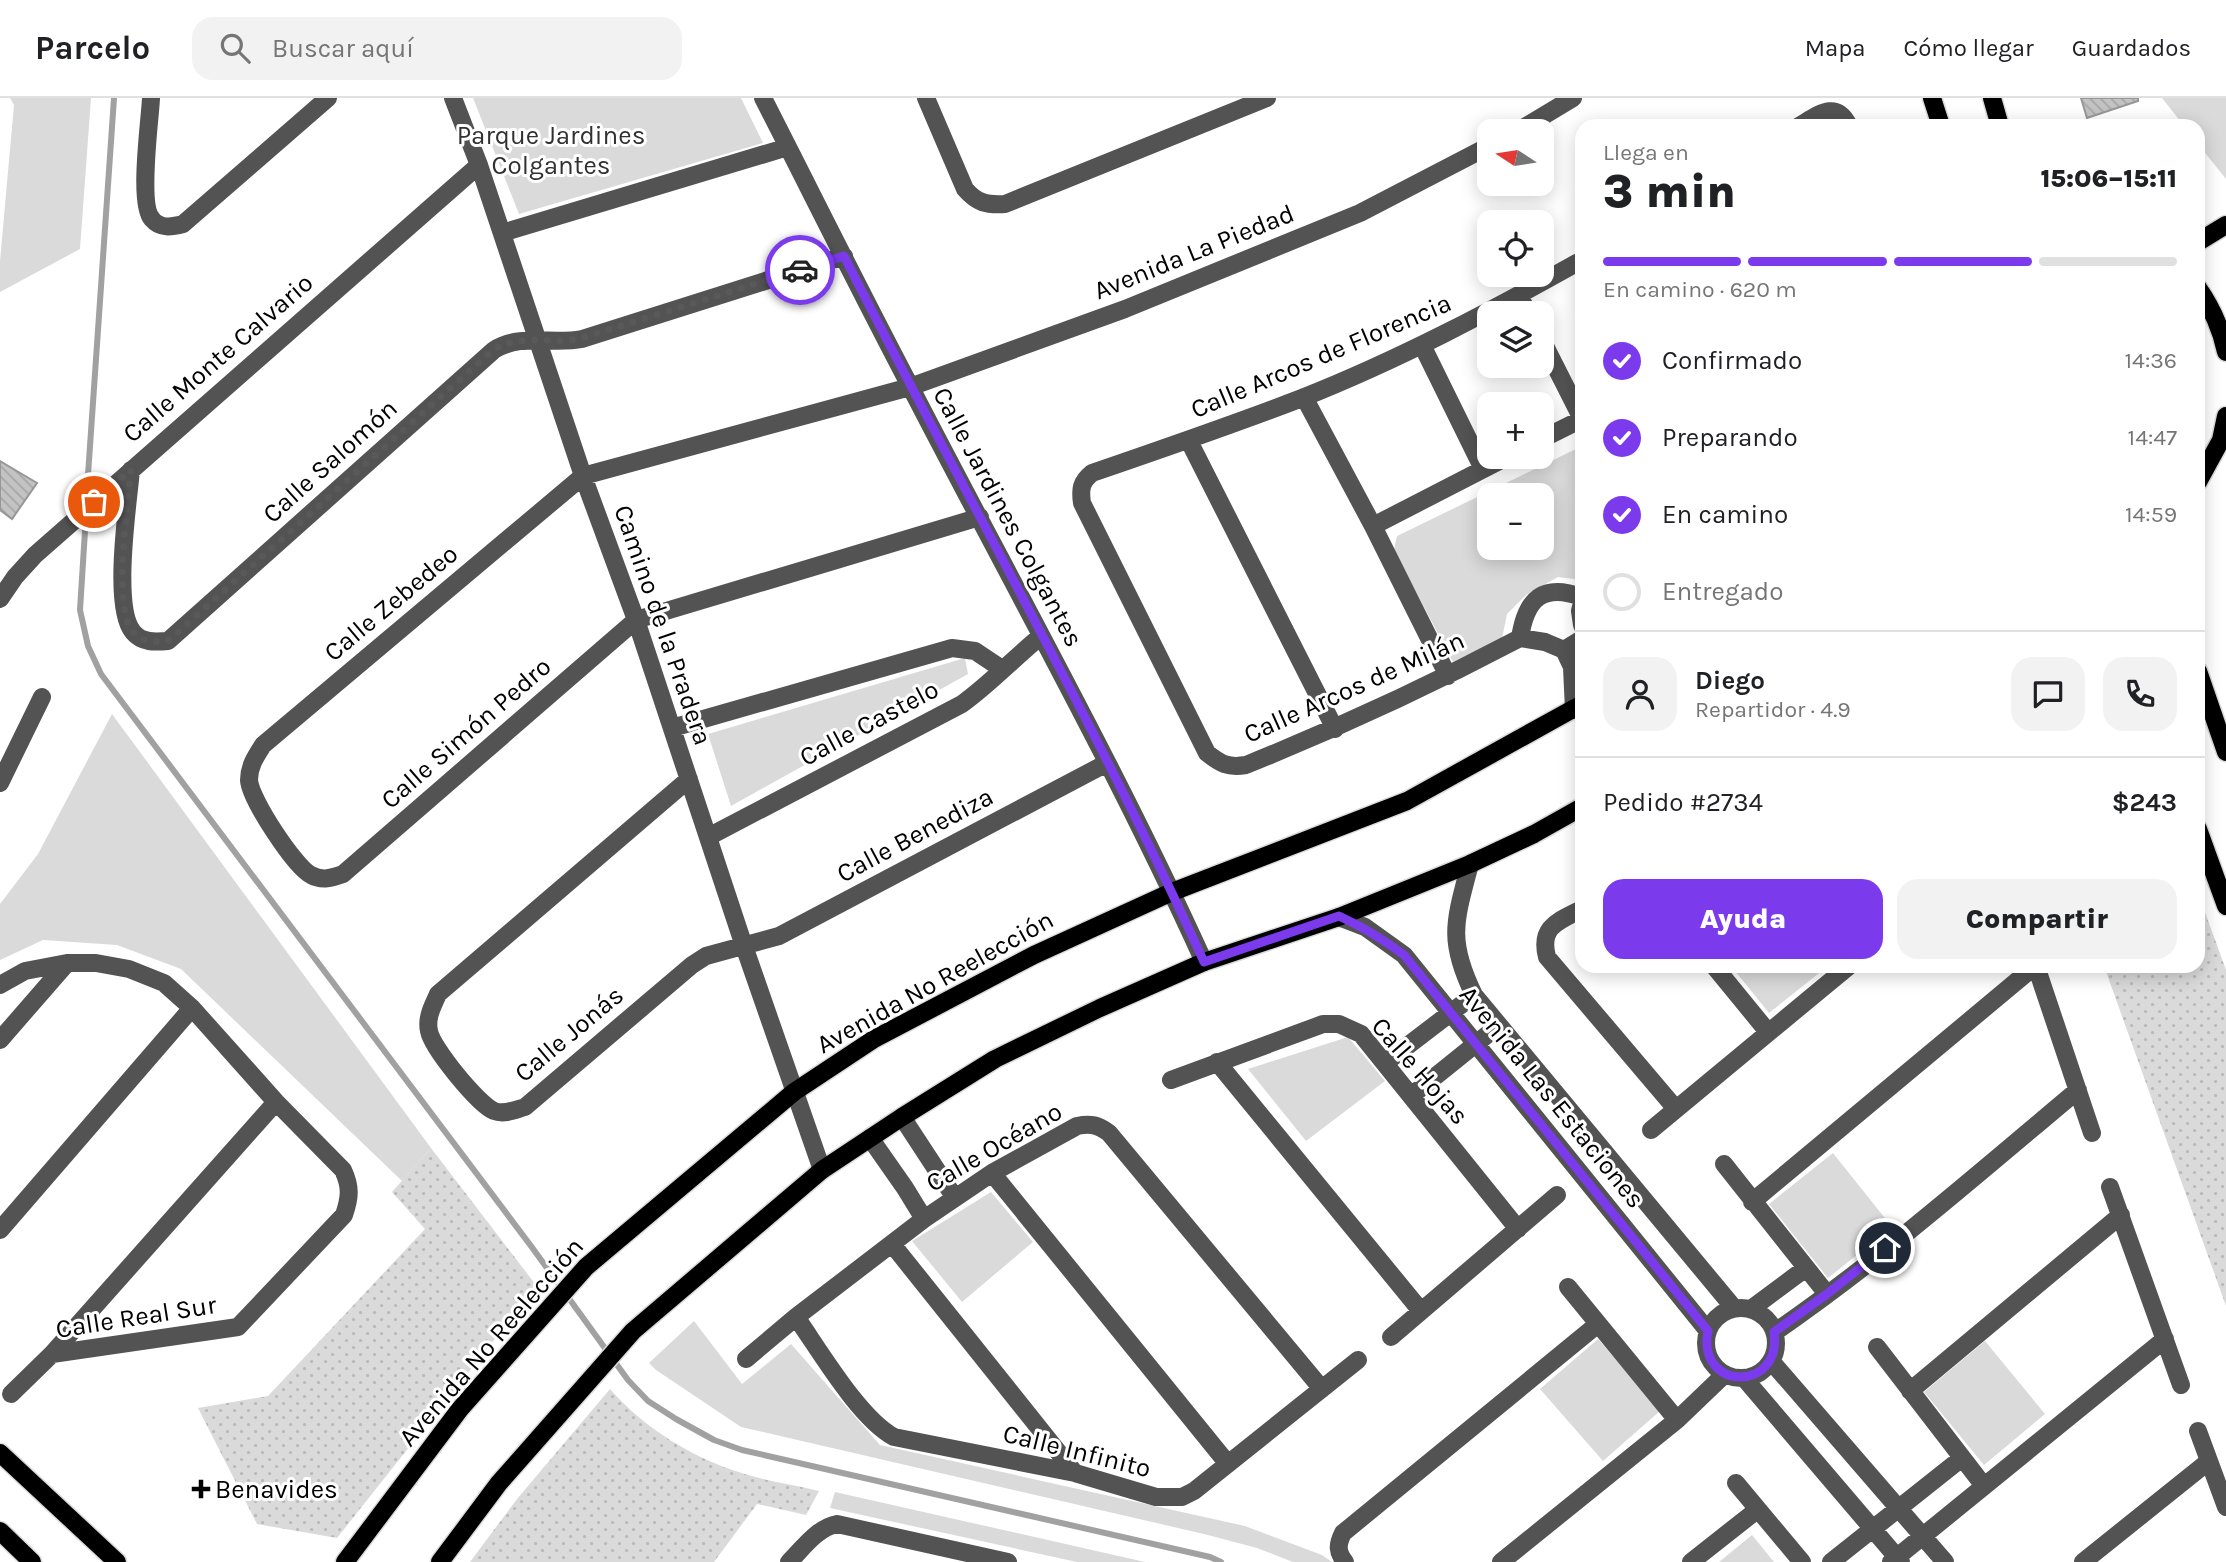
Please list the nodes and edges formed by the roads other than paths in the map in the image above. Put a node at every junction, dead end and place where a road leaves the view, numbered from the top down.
1 (152, 98) edge
2 (328, 98) edge
3 (453, 98) edge
4 (763, 98) edge
5 (926, 98) edge
6 (1267, 98) edge
7 (1573, 98) edge
8 (1932, 98) edge
9 (1992, 98) edge
10 (1538, 119) edge
11 (1811, 119) edge
12 (1845, 119) edge
13 (1939, 119) edge
14 (1998, 119) edge
15 (788, 147) junction
16 (1477, 152) edge
17 (479, 165) junction
18 (2226, 225) edge
19 (502, 233) junction
20 (2205, 238) edge
21 (844, 256) junction
22 (1575, 264) edge
23 (1519, 295) junction
24 (2205, 298) edge
25 (1522, 301) edge
26 (537, 340) junction
27 (1422, 345) junction
28 (2226, 352) edge
29 (1554, 364) edge
30 (910, 387) junction
31 (1304, 397) junction
32 (1575, 405) edge
33 (2226, 416) edge
34 (1575, 422) edge
35 (1554, 433) edge
36 (1189, 441) junction
37 (1477, 457) edge
38 (1483, 469) edge
39 (2205, 469) edge
40 (131, 470) junction
41 (583, 476) junction
42 (1080, 490) joint
43 (980, 517) junction
44 (1373, 526) junction
45 (1575, 595) edge
46 (0, 599) edge
47 (636, 620) junction
48 (1041, 636) junction
49 (1520, 638) junction
50 (1575, 643) edge
51 (1564, 650) junction
52 (1002, 669) junction
53 (1448, 676) junction
54 (1575, 687) edge
55 (2205, 691) edge
56 (42, 698) dead end
57 (1575, 709) edge
58 (672, 728) junction
59 (1335, 729) junction
60 (2226, 752) edge
61 (1107, 763) junction
62 (689, 779) junction
63 (0, 783) edge
64 (1575, 811) edge
65 (708, 837) junction
66 (2205, 848) edge
67 (1470, 864) junction
68 (328, 879) joint
69 (1172, 892) junction
70 (2226, 906) edge
71 (1575, 913) edge
72 (1339, 916) junction
73 (744, 946) junction
74 (1204, 962) junction
75 (67, 963) junction
76 (1720, 973) edge
77 (1840, 973) edge
78 (2028, 973) edge
79 (2038, 973) edge
80 (0, 985) edge
81 (1474, 995) junction
82 (192, 1008) junction
83 (1451, 1014) junction
84 (1498, 1026) junction
85 (1768, 1032) junction
86 (0, 1040) edge
87 (1475, 1044) junction
88 (1217, 1062) junction
89 (1385, 1063) junction
90 (1171, 1080) dead end
91 (2078, 1090) junction
92 (794, 1091) junction
93 (1411, 1096) junction
94 (276, 1102) junction
95 (1676, 1109) junction
96 (902, 1117) junction
97 (1651, 1130) dead end
98 (2092, 1133) dead end
99 (870, 1138) junction
100 (1724, 1164) dead end
101 (822, 1170) junction
102 (992, 1173) junction
103 (2110, 1188) dead end
104 (1558, 1195) dead end
105 (955, 1198) junction
106 (1752, 1202) junction
107 (2121, 1215) junction
108 (923, 1219) junction
109 (1518, 1229) junction
110 (0, 1230) edge
111 (892, 1244) junction
112 (1806, 1268) junction
113 (1568, 1287) dead end
114 (1827, 1294) junction
115 (1743, 1308) junction
116 (1421, 1311) junction
117 (796, 1317) junction
118 (1598, 1324) junction
119 (1708, 1331) junction
120 (1774, 1332) junction
121 (1391, 1337) dead end
122 (2165, 1339) junction
123 (1877, 1347) dead end
124 (52, 1354) junction
125 (746, 1359) dead end
126 (1358, 1360) dead end
127 (1770, 1361) junction
128 (1725, 1374) junction
129 (1744, 1377) junction
130 (2181, 1385) dead end
131 (1322, 1389) junction
132 (1910, 1391) junction
133 (11, 1394) dead end
134 (1676, 1420) junction
135 (2198, 1431) dead end
136 (0, 1454) edge
137 (1962, 1458) junction
138 (2209, 1461) junction
139 (1228, 1464) junction
140 (1075, 1474) junction
141 (1736, 1483) dead end
142 (1984, 1486) junction
143 (2226, 1507) edge
144 (1898, 1508) junction
145 (1757, 1510) junction
146 (1872, 1529) junction
147 (0, 1531) edge
148 (1923, 1536) junction
149 (1342, 1557) edge
150 (1896, 1560) edge
151 (32, 1562) edge
152 (117, 1562) edge
153 (345, 1562) edge
154 (440, 1562) edge
155 (789, 1562) edge
156 (1009, 1562) edge
157 (1501, 1562) edge
158 (1691, 1562) edge
159 (1801, 1562) edge
160 (1831, 1562) edge
161 (1945, 1562) edge
162 (2083, 1562) edge

1 - 2 street
3 - 17 street, Camino de la Pradera
4 - 15 street, Calle Jardines Colgantes
5 - 6 street
7 - 10 street
8 - 13 main road
9 - 14 main road
11 - 12 street
15 - 19 street
15 - 21 street, Calle Jardines Colgantes
16 - 30 street, Avenida La Piedad
17 - 19 street, Camino de la Pradera
17 - 40 street, Calle Monte Calvario
18 - 20 main road
19 - 26 street, Camino de la Pradera
21 - 26 street, Calle Salomón
21 - 30 street, Calle Jardines Colgantes
22 - 23 street, Calle Arcos de Florencia
23 - 25 street
23 - 27 street, Calle Arcos de Florencia
24 - 28 main road
26 - 40 street, Calle Salomón
26 - 41 street, Camino de la Pradera
27 - 31 street, Calle Arcos de Florencia
27 - 37 street
29 - 32 street
30 - 41 street, Avenida La Piedad
30 - 43 street, Calle Jardines Colgantes
31 - 36 street, Calle Arcos de Florencia
31 - 44 street
33 - 39 main road
34 - 35 street
36 - 42 street, Calle Arcos de Florencia
36 - 59 street
38 - 44 street
40 - 46 street, Calle Monte Calvario
41 - 47 street, Camino de la Pradera
41 - 68 street, Calle Zebedeo
42 - 59 street, Calle Arcos de Milán
43 - 47 street
43 - 48 street, Calle Jardines Colgantes
44 - 53 street
45 - 49 street
47 - 58 street, Camino de la Pradera
47 - 68 street, Calle Simón Pedro
48 - 52 street, Calle Castelo
48 - 61 street, Calle Jardines Colgantes
49 - 51 street
49 - 53 street, Calle Arcos de Milán
50 - 51 street
51 - 54 street
52 - 58 street
52 - 65 street, Calle Castelo
53 - 59 street, Calle Arcos de Milán
55 - 60 main road
56 - 63 street
57 - 69 main road, Avenida No Reelección
58 - 62 street, Camino de la Pradera
61 - 69 street, Calle Jardines Colgantes
61 - 73 street, Calle Benediza
62 - 65 street, Camino de la Pradera
62 - 73 street, Calle Jonás
64 - 67 main road
65 - 73 street, Camino de la Pradera
66 - 70 main road
67 - 72 main road
67 - 81 street, Avenida Las Estaciones
69 - 74 street, Calle Jardines Colgantes
69 - 92 main road, Avenida No Reelección
71 - 95 street
72 - 74 main road
72 - 83 street, Avenida Las Estaciones
73 - 92 street, Camino de la Pradera
74 - 96 main road
75 - 80 street
75 - 82 street
75 - 86 street
76 - 85 street
77 - 85 street
78 - 106 street
79 - 91 street
81 - 83 street
81 - 84 street, Avenida Las Estaciones
82 - 94 street
82 - 110 street
83 - 87 street, Avenida Las Estaciones
83 - 89 street
84 - 87 street
84 - 115 street, Avenida Las Estaciones
85 - 95 street
87 - 93 street
87 - 119 street, Avenida Las Estaciones
88 - 89 street, Calle Hojas
88 - 90 street, Calle Hojas
88 - 116 street
89 - 93 street, Calle Hojas
91 - 98 street
91 - 114 street
92 - 101 street, Camino de la Pradera
92 - 153 main road, Avenida No Reelección
93 - 109 street, Calle Hojas
94 - 124 street
94 - 124 street, Calle Real Sur
95 - 97 street
96 - 99 main road
96 - 105 street
99 - 101 main road
99 - 108 street
100 - 106 street
101 - 154 main road
102 - 105 street, Calle Océano
102 - 131 street, Calle Océano
102 - 139 street
103 - 107 street
104 - 109 street
105 - 108 street, Calle Océano
106 - 112 street
107 - 122 street
107 - 132 street
108 - 111 street, Calle Océano
109 - 116 street
111 - 117 street, Calle Océano
111 - 140 street
112 - 114 street
112 - 115 street
113 - 118 street
114 - 120 street
115 - 119 street
115 - 120 street
116 - 121 street
117 - 125 street, Calle Océano
117 - 140 street, Calle Infinito
118 - 134 street
118 - 149 street
119 - 128 street
120 - 127 street
122 - 130 street
122 - 142 street
123 - 132 street
124 - 133 street, Calle Real Sur
126 - 131 street, Calle Infinito
127 - 129 street
127 - 144 street
128 - 129 street
128 - 134 street
129 - 146 street
131 - 139 street, Calle Infinito
132 - 137 street
134 - 157 street
135 - 138 street
136 - 152 main road
137 - 142 street
137 - 144 street
138 - 143 street
138 - 162 street
139 - 140 street, Calle Infinito
141 - 145 street
142 - 148 street
144 - 146 street
144 - 148 street
145 - 158 street
145 - 159 street
146 - 150 street
146 - 160 street
147 - 151 main road
148 - 150 street
148 - 161 street
155 - 156 street

